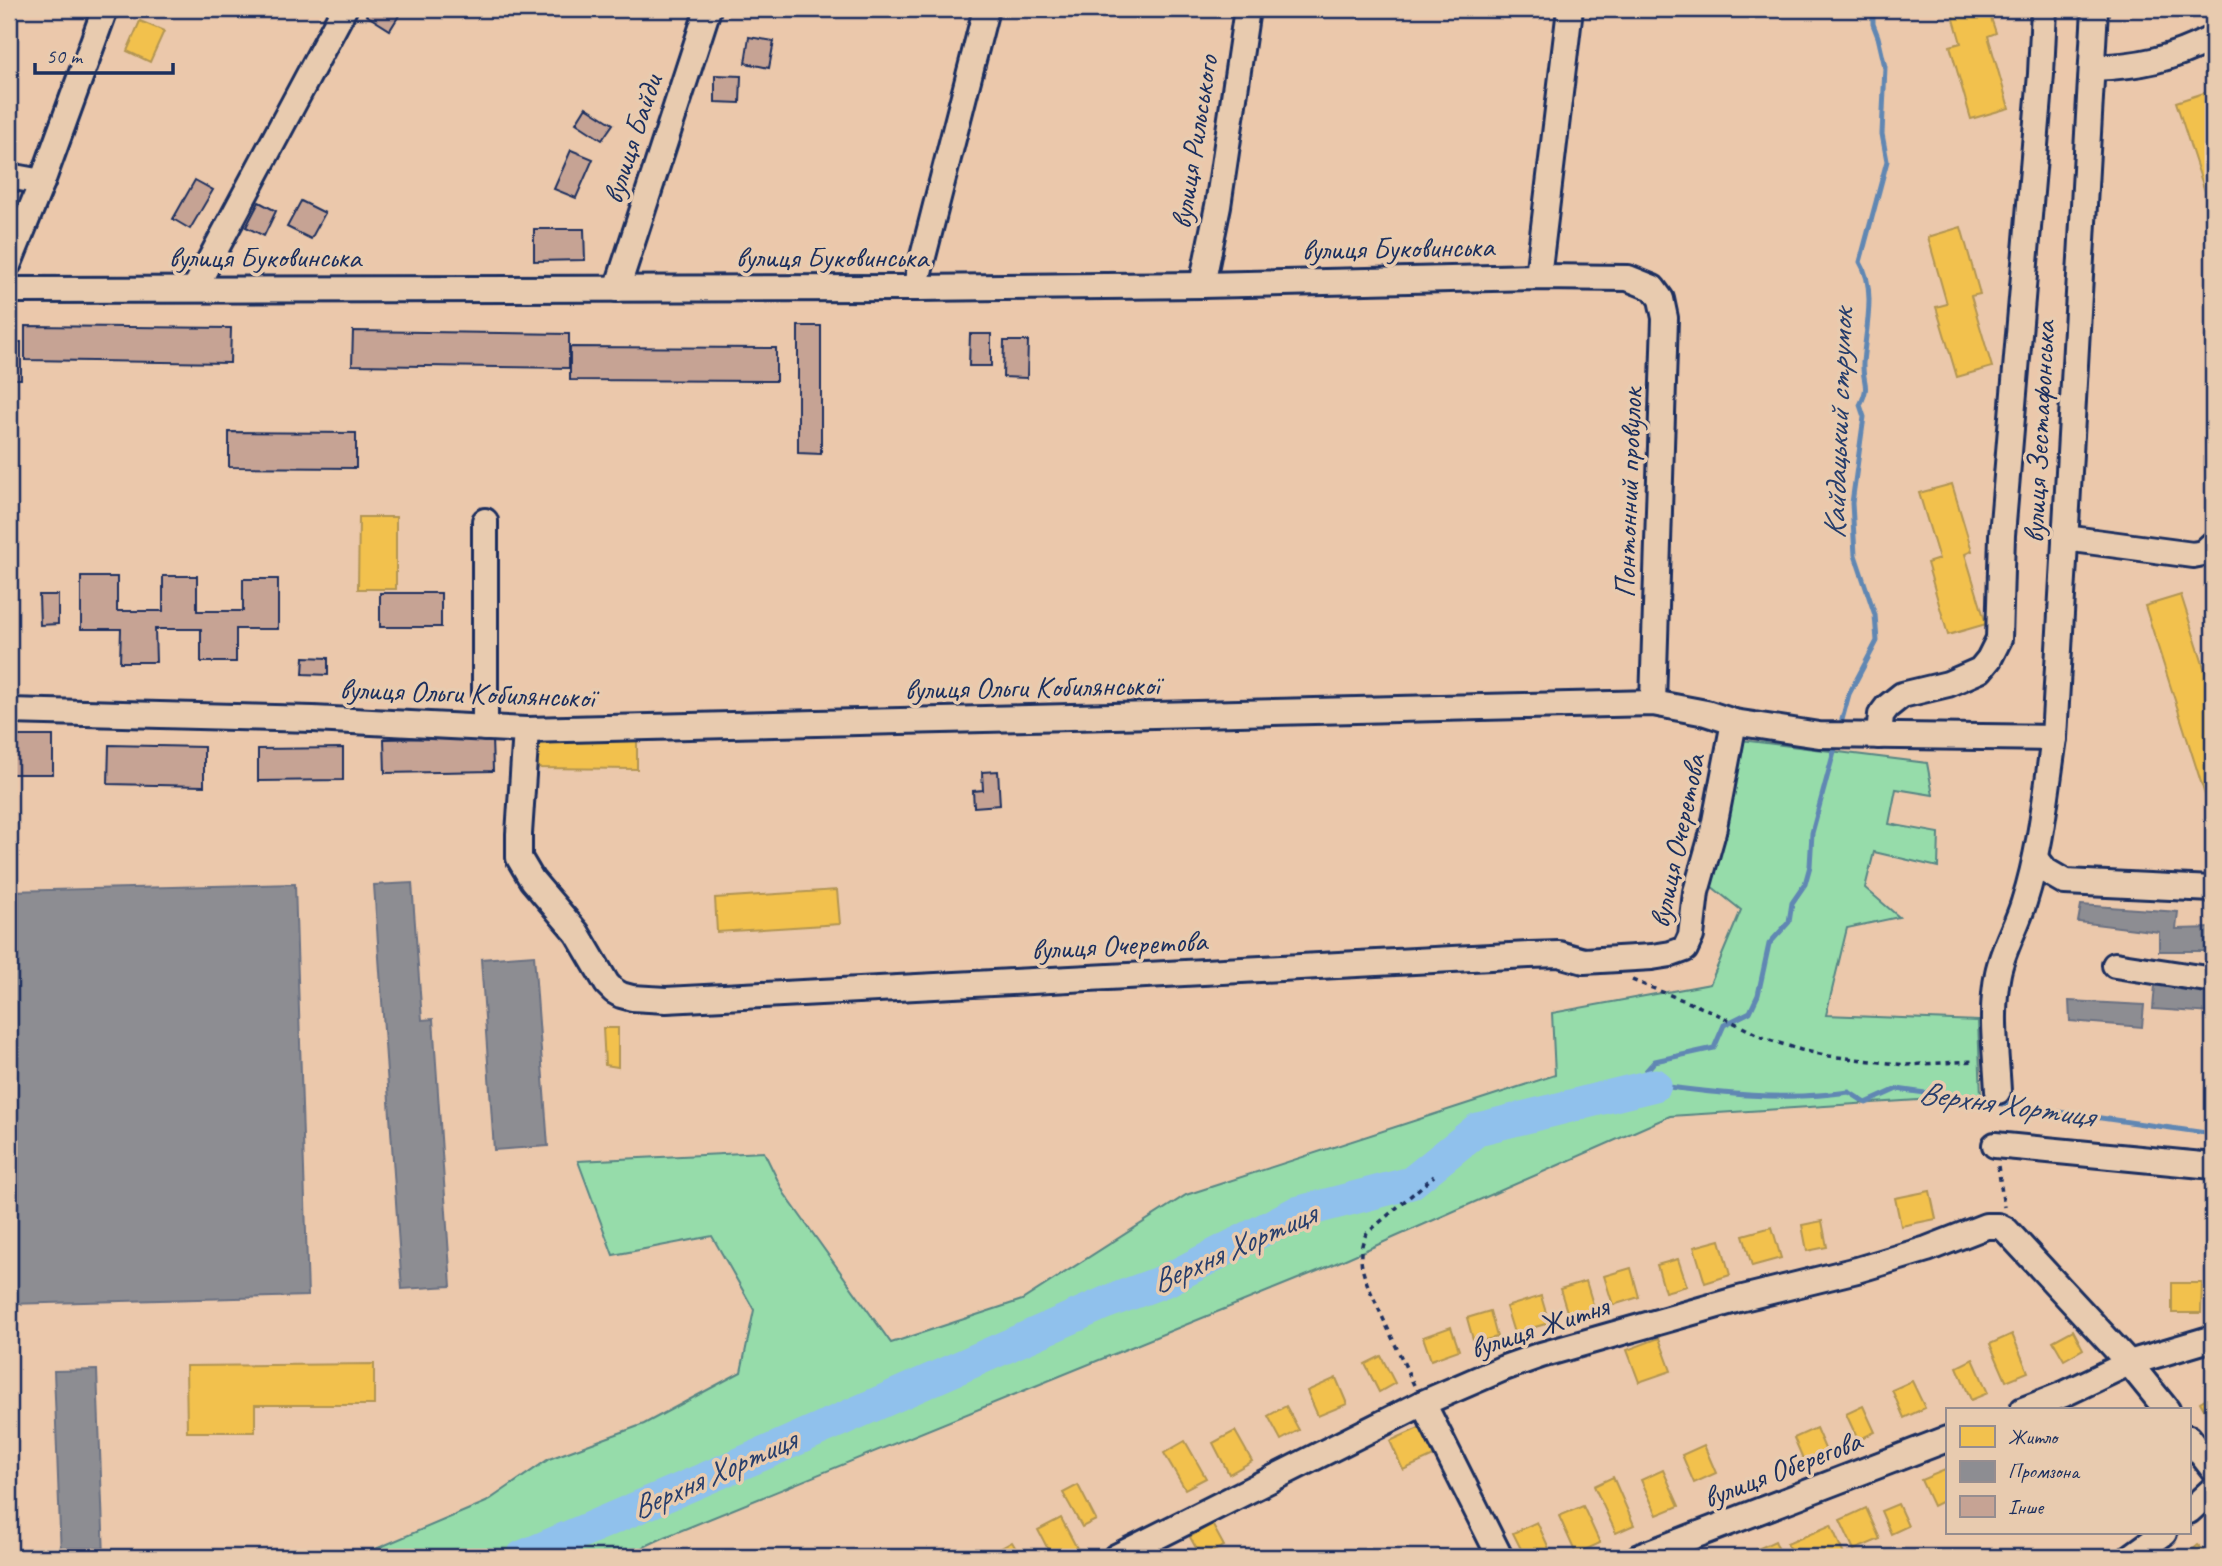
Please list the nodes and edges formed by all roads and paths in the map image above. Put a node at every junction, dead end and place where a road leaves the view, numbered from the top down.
1 (105, 9) edge
2 (344, 9) edge
3 (708, 9) edge
4 (986, 9) edge
5 (1247, 9) edge
6 (1570, 9) edge
7 (2043, 9) edge
8 (2095, 9) edge
9 (2213, 38) edge
10 (2092, 68) junction
11 (9, 176) edge
12 (42, 182) junction
13 (9, 264) edge
14 (1538, 277) junction
15 (1202, 285) junction
16 (195, 288) junction
17 (915, 288) junction
18 (1653, 288) joint
19 (617, 289) junction
20 (9, 290) edge
21 (485, 521) dead end
22 (2065, 538) junction
23 (2213, 544) edge
24 (1653, 703) junction
25 (9, 711) edge
26 (1734, 722) junction
27 (485, 728) junction
28 (526, 730) junction
29 (1870, 736) junction
30 (2054, 738) junction
31 (2036, 858) junction
32 (2213, 889) edge
33 (2115, 965) dead end
34 (1623, 976) dead end
35 (2213, 980) edge
36 (1996, 1061) junction
37 (1998, 1091) dead end
38 (1996, 1145) joint
39 (2213, 1166) edge
40 (1434, 1176) dead end
41 (2007, 1230) junction
42 (2213, 1338) edge
43 (2129, 1363) junction
44 (1423, 1403) junction
45 (2028, 1408) edge
46 (2165, 1408) edge
47 (1946, 1439) edge
48 (2190, 1439) edge
49 (2213, 1469) edge
50 (2213, 1489) edge
51 (2190, 1510) edge
52 (2163, 1534) edge
53 (1116, 1557) edge
54 (1500, 1557) edge
55 (1639, 1557) edge
56 (2131, 1557) edge

1 - 12 street
2 - 16 street
3 - 19 street, вулиця Байди
4 - 17 street
5 - 15 street, вулиця Рильського
6 - 14 street
7 - 29 street
8 - 10 street, вулиця Зестафонська
9 - 10 street
10 - 22 street, вулиця Зестафонська
11 - 12 street
12 - 13 street
14 - 15 street, вулиця Буковинська
14 - 18 street, вулиця Буковинська
15 - 17 street, вулиця Буковинська
16 - 19 street, вулиця Буковинська
16 - 20 street, вулиця Буковинська
17 - 19 street, вулиця Буковинська
18 - 24 street, Понтонний провулок
21 - 27 street
22 - 23 street
22 - 30 street, вулиця Зестафонська
24 - 26 street, вулиця Ольги Кобилянської
24 - 28 street, вулиця Ольги Кобилянської
25 - 27 street, вулиця Ольги Кобилянської
26 - 28 street, вулиця Очеретова
26 - 29 street, вулиця Ольги Кобилянської
27 - 28 street, вулиця Ольги Кобилянської
29 - 30 street, вулиця Ольги Кобилянської
30 - 31 street, вулиця Зестафонська
31 - 32 street
31 - 36 street, вулиця Зестафонська
33 - 35 street
34 - 36 path
36 - 37 street, вулиця Зестафонська
38 - 39 street
38 - 41 path
40 - 44 path
41 - 43 street
41 - 44 street, вулиця Житня
42 - 43 street
43 - 45 street
43 - 46 street
44 - 53 street, вулиця Житня
44 - 54 street
47 - 55 street, вулиця Оберегова
48 - 49 street
50 - 51 street
52 - 56 street

